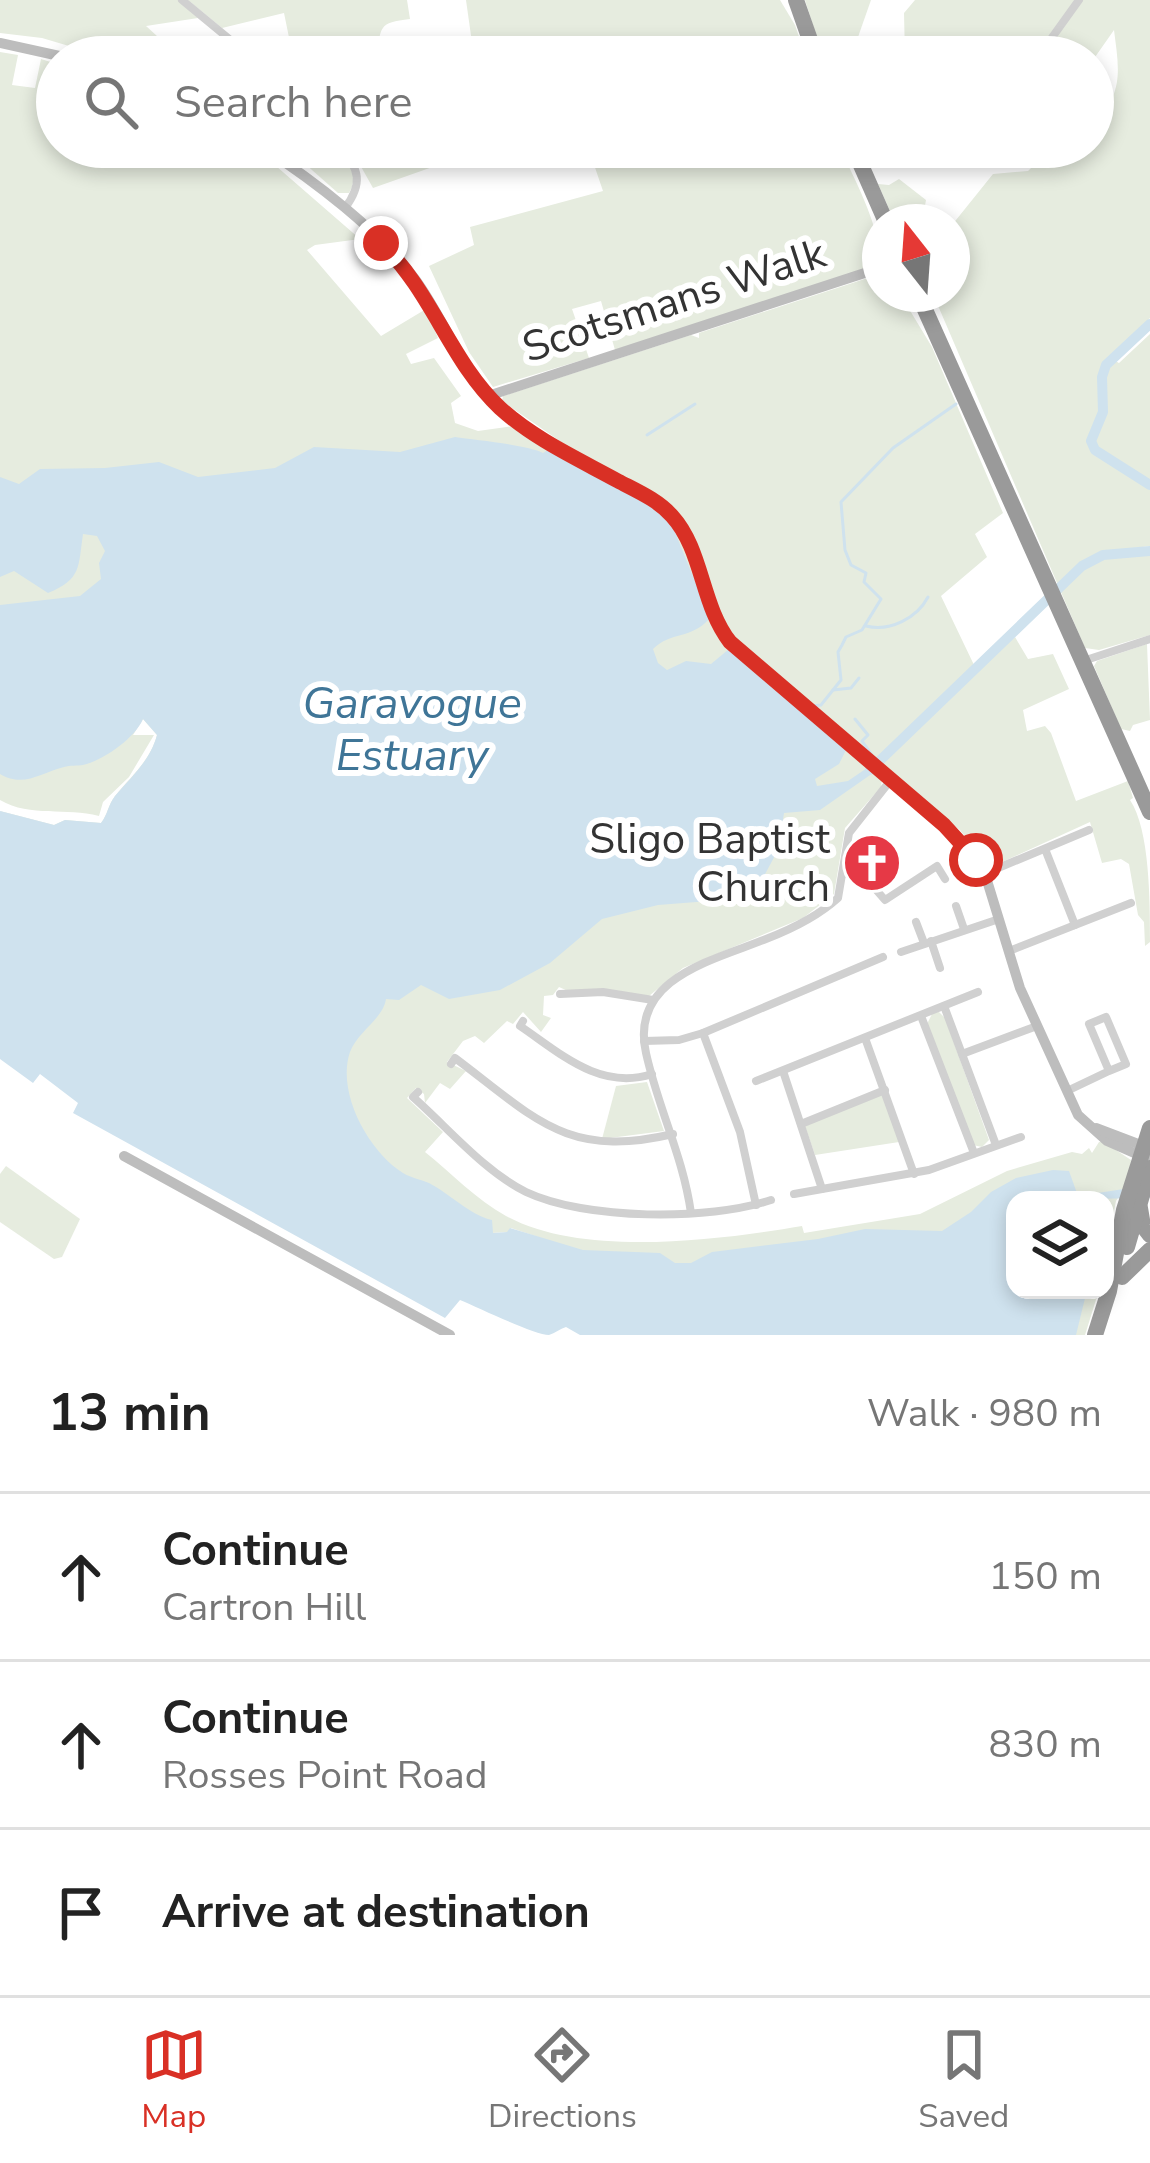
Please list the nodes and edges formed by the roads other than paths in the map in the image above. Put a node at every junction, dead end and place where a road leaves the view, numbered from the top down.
1 (182, 0) edge
2 (796, 0) edge
3 (1079, 0) edge
4 (226, 36) edge
5 (809, 36) edge
6 (1052, 36) edge
7 (0, 43) edge
8 (36, 51) edge
9 (290, 168) edge
10 (356, 168) edge
11 (862, 168) edge
12 (878, 204) edge
13 (344, 209) junction
14 (862, 274) edge
15 (926, 312) edge
16 (488, 396) junction
17 (1150, 639) edge
18 (1082, 661) junction
19 (890, 781) junction
20 (1150, 812) edge
21 (1089, 830) dead end
22 (1045, 849) junction
23 (991, 872) dead end
24 (843, 873) junction
25 (865, 877) junction
26 (945, 879) dead end
27 (840, 895) junction
28 (1130, 903) dead end
29 (956, 906) dead end
30 (999, 919) junction
31 (916, 922) dead end
32 (1075, 926) junction
33 (964, 928) junction
34 (927, 942) junction
35 (1010, 951) junction
36 (901, 952) dead end
37 (883, 957) dead end
38 (940, 968) dead end
39 (978, 992) dead end
40 (560, 994) dead end
41 (653, 1000) junction
42 (944, 1006) junction
43 (921, 1016) junction
44 (523, 1021) dead end
45 (1036, 1026) junction
46 (703, 1033) junction
47 (865, 1038) junction
48 (644, 1041) junction
49 (962, 1054) junction
50 (451, 1064) dead end
51 (783, 1071) junction
52 (1109, 1071) junction
53 (652, 1074) junction
54 (756, 1081) dead end
55 (885, 1090) junction
56 (418, 1091) dead end
57 (1066, 1091) junction
58 (801, 1124) junction
59 (674, 1134) junction
60 (1021, 1137) dead end
61 (996, 1145) junction
62 (1148, 1151) edge
63 (974, 1154) junction
64 (124, 1156) dead end
65 (914, 1174) junction
66 (822, 1189) junction
67 (794, 1194) dead end
68 (771, 1199) dead end
69 (756, 1205) junction
70 (691, 1213) junction
71 (1138, 1247) edge
72 (450, 1335) edge
73 (1095, 1335) edge
74 (1105, 1335) edge

1 - 4 street
2 - 5 highway
3 - 6 street
7 - 8 main road
9 - 13 main road
10 - 13 street
11 - 12 highway
13 - 16 main road
14 - 16 main road, Scotsmans Walk
15 - 18 highway
16 - 19 main road
17 - 18 street
18 - 20 highway
19 - 24 street
19 - 30 main road
21 - 22 street
22 - 23 street
22 - 32 street
24 - 25 street
24 - 27 street
25 - 26 street
25 - 27 street
27 - 41 street
28 - 32 street
29 - 33 street
30 - 33 street
30 - 35 main road
31 - 34 street
32 - 35 street
33 - 34 street
34 - 36 street
34 - 38 street
35 - 45 main road
37 - 46 street
39 - 42 street
40 - 41 street
41 - 48 street
42 - 43 street
42 - 49 street
43 - 47 street
43 - 63 street
44 - 53 street
45 - 49 street
45 - 57 main road
46 - 48 street
46 - 69 street
47 - 51 street
47 - 55 street
48 - 53 street
49 - 61 street
50 - 59 street
51 - 54 street
51 - 58 street
52 - 52 street
52 - 57 street
53 - 59 street
55 - 58 street
55 - 65 street
56 - 70 street
57 - 62 main road
58 - 66 street
59 - 70 street
60 - 61 street
61 - 63 street
62 - 71 highway
62 - 71 highway
63 - 65 street
64 - 72 main road
65 - 66 street
66 - 67 street
68 - 69 street
69 - 70 street
71 - 73 highway
71 - 74 highway

